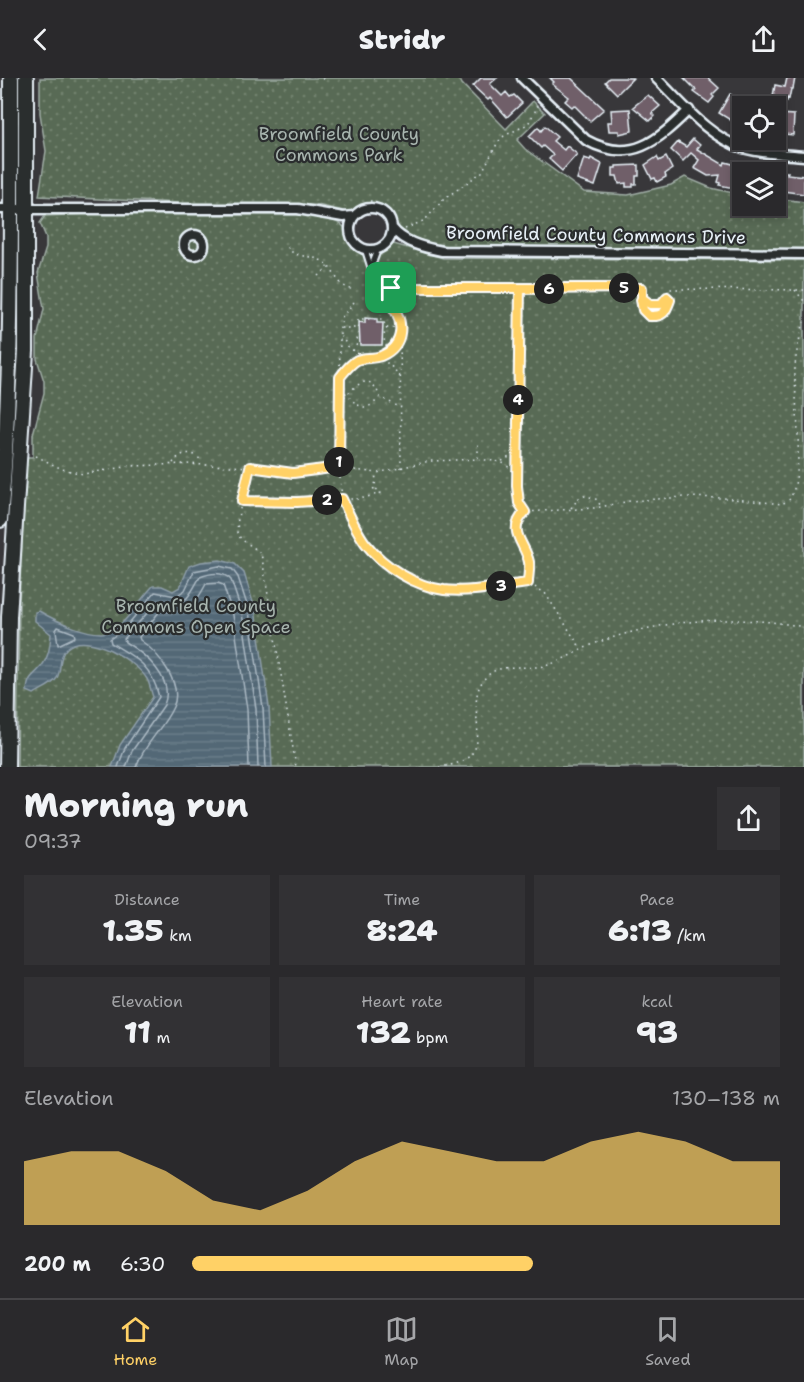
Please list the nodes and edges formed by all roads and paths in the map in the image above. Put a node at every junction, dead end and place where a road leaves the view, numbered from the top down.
1 (11, 78) edge
2 (26, 78) edge
3 (327, 78) edge
4 (522, 78) edge
5 (657, 78) edge
6 (322, 79) edge
7 (542, 98) junction
8 (689, 110) junction
9 (804, 156) edge
10 (26, 207) junction
11 (6, 208) edge
12 (329, 215) junction
13 (354, 216) junction
14 (350, 229) junction
15 (393, 229) junction
16 (404, 229) dead end
17 (388, 241) junction
18 (415, 244) junction
19 (288, 247) dead end
20 (365, 249) junction
21 (378, 249) junction
22 (804, 254) edge
23 (329, 266) junction
24 (371, 268) junction
25 (371, 275) dead end
26 (319, 276) dead end
27 (351, 289) dead end
28 (520, 289) junction
29 (795, 289) junction
30 (804, 290) edge
31 (667, 297) junction
32 (642, 298) junction
33 (354, 302) dead end
34 (804, 302) edge
35 (804, 322) edge
36 (340, 327) junction
37 (358, 328) junction
38 (387, 328) junction
39 (401, 328) junction
40 (340, 335) junction
41 (401, 337) junction
42 (353, 351) junction
43 (389, 351) junction
44 (365, 358) junction
45 (376, 358) junction
46 (340, 377) junction
47 (401, 378) junction
48 (340, 387) junction
49 (347, 395) junction
50 (380, 397) junction
51 (340, 401) junction
52 (401, 408) junction
53 (478, 441) dead end
54 (518, 453) junction
55 (799, 455) junction
56 (36, 456) dead end
57 (804, 457) edge
58 (478, 459) junction
59 (501, 462) junction
60 (173, 464) junction
61 (203, 464) junction
62 (250, 467) junction
63 (339, 467) junction
64 (401, 469) junction
65 (2, 470) edge
66 (20, 470) junction
67 (376, 472) junction
68 (517, 475) junction
69 (342, 499) junction
70 (242, 501) junction
71 (601, 506) junction
72 (570, 509) junction
73 (525, 512) junction
74 (0, 520) edge
75 (528, 583) junction
76 (804, 627) edge
77 (581, 648) junction
78 (4, 719) edge
79 (8, 767) edge
80 (296, 767) edge
81 (439, 767) edge

1 - 11 main road
2 - 10 main road
3 - 6 path
4 - 7 street
5 - 8 street
7 - 8 street
7 - 16 path
8 - 9 street
10 - 11 street
10 - 12 street
10 - 66 main road
11 - 65 main road
12 - 13 street
12 - 14 street
13 - 14 street
13 - 15 street
14 - 20 street
15 - 17 street
15 - 18 street, Broomfield County Commons Drive
17 - 18 street
17 - 21 street
18 - 22 street, Broomfield County Commons Drive
19 - 23 path
20 - 21 street
20 - 24 lane
21 - 24 lane
23 - 26 path
23 - 27 path
24 - 25 lane
28 - 32 path
28 - 39 path
28 - 54 path
29 - 30 path
29 - 31 path
29 - 34 path
31 - 32 path
31 - 32 path
33 - 36 path
35 - 55 path
36 - 37 path
36 - 40 path
37 - 38 path
37 - 42 path
38 - 39 path
38 - 43 path
39 - 41 path
40 - 42 path
40 - 46 path
41 - 43 path
41 - 47 path
42 - 44 path
43 - 45 path
44 - 45 path
44 - 46 path
45 - 47 path
46 - 48 path
47 - 52 path
48 - 49 path
48 - 51 path
49 - 50 path
49 - 50 path
49 - 51 path
50 - 52 path
51 - 63 path
52 - 64 path
53 - 58 path
54 - 59 path
54 - 68 path
55 - 57 path
55 - 71 path
56 - 60 path
58 - 59 path
58 - 64 path
59 - 68 path
60 - 61 path
60 - 61 path
61 - 62 path
62 - 63 path
62 - 70 path
63 - 67 path
63 - 69 path
64 - 67 path
65 - 66 street
65 - 74 main road
66 - 78 main road
67 - 69 path
68 - 73 path
69 - 70 path
69 - 75 path
70 - 80 path
71 - 72 path
71 - 72 path
72 - 73 path
73 - 75 path
75 - 77 path
76 - 77 path
77 - 81 path
78 - 79 main road

